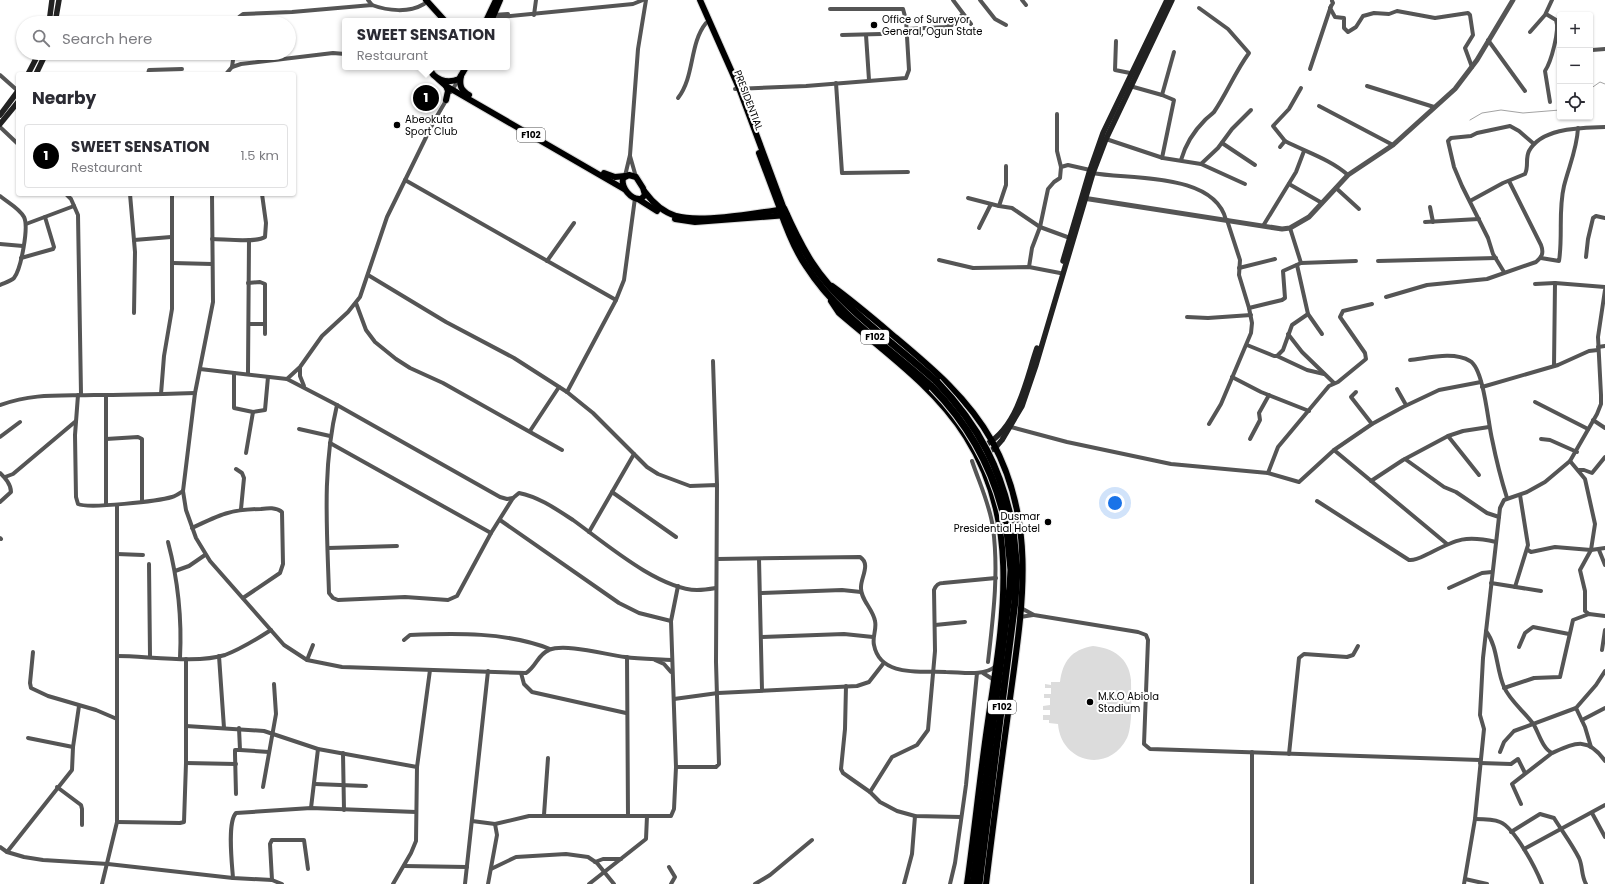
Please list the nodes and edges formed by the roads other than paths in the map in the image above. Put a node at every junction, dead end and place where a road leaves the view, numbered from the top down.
1 (52, 0) edge
2 (59, 0) edge
3 (368, 0) edge
4 (496, 0) edge
5 (500, 0) edge
6 (536, 0) edge
7 (640, 0) edge
8 (644, 0) edge
9 (696, 0) edge
10 (700, 0) edge
11 (953, 0) edge
12 (980, 0) edge
13 (1022, 0) edge
14 (1167, 0) edge
15 (1172, 0) edge
16 (1332, 0) edge
17 (1513, 0) edge
18 (1552, 0) edge
19 (424, 1) edge
20 (372, 5) junction
21 (1026, 5) dead end
22 (1199, 8) dead end
23 (830, 9) dead end
24 (534, 14) junction
25 (963, 14) junction
26 (1546, 14) junction
27 (50, 16) edge
28 (56, 16) edge
29 (240, 16) edge
30 (437, 18) edge
31 (442, 18) edge
32 (490, 18) edge
33 (706, 23) junction
34 (971, 24) dead end
35 (1006, 25) dead end
36 (907, 29) junction
37 (1530, 32) dead end
38 (881, 34) dead end
39 (842, 35) dead end
40 (866, 35) junction
41 (1488, 40) junction
42 (1116, 41) dead end
43 (1605, 49) edge
44 (1593, 50) edge
45 (1174, 52) dead end
46 (342, 54) edge
47 (296, 58) edge
48 (35, 60) edge
49 (43, 60) edge
50 (233, 60) edge
51 (275, 60) edge
52 (232, 67) junction
53 (1472, 67) junction
54 (182, 69) dead end
55 (1310, 69) dead end
56 (430, 70) edge
57 (464, 70) edge
58 (29, 72) edge
59 (37, 72) edge
60 (148, 72) edge
61 (228, 72) edge
62 (1130, 73) junction
63 (0, 75) edge
64 (460, 78) junction
65 (438, 79) junction
66 (869, 80) junction
67 (836, 83) junction
68 (446, 86) junction
69 (1130, 86) junction
70 (1366, 86) dead end
71 (1300, 88) dead end
72 (16, 89) edge
73 (737, 89) junction
74 (452, 90) junction
75 (1525, 91) dead end
76 (16, 94) edge
77 (1162, 95) junction
78 (678, 98) dead end
79 (446, 100) junction
80 (1550, 102) dead end
81 (16, 104) edge
82 (1319, 106) dead end
83 (1434, 107) junction
84 (1252, 110) dead end
85 (1057, 114) dead end
86 (0, 115) edge
87 (0, 124) edge
88 (0, 127) edge
89 (1605, 127) edge
90 (1578, 128) junction
91 (1106, 139) junction
92 (16, 142) edge
93 (1285, 142) junction
94 (1222, 143) junction
95 (1534, 144) junction
96 (1393, 145) junction
97 (1280, 147) dead end
98 (1304, 151) junction
99 (630, 155) junction
100 (1162, 158) junction
101 (1181, 160) junction
102 (1201, 164) junction
103 (1255, 165) dead end
104 (1006, 166) dead end
105 (1061, 167) junction
106 (908, 172) dead end
107 (1091, 172) junction
108 (1348, 175) junction
109 (625, 176) junction
110 (636, 177) junction
111 (405, 180) junction
112 (1509, 181) junction
113 (1245, 184) dead end
114 (1289, 184) junction
115 (624, 188) junction
116 (1336, 188) junction
117 (644, 192) junction
118 (0, 196) edge
119 (67, 196) edge
120 (130, 196) edge
121 (172, 196) edge
122 (212, 196) edge
123 (262, 196) edge
124 (968, 198) dead end
125 (1084, 198) junction
126 (636, 199) junction
127 (1470, 201) junction
128 (1322, 203) junction
129 (991, 204) junction
130 (74, 206) junction
131 (999, 206) junction
132 (1430, 207) dead end
133 (1359, 209) dead end
134 (783, 212) junction
135 (45, 217) junction
136 (1605, 218) edge
137 (1479, 219) junction
138 (1226, 220) junction
139 (1425, 222) dead end
140 (1433, 222) junction
141 (574, 223) dead end
142 (26, 224) junction
143 (1040, 226) junction
144 (1263, 226) junction
145 (979, 228) dead end
146 (1290, 228) junction
147 (171, 237) junction
148 (1070, 238) junction
149 (212, 239) junction
150 (134, 240) junction
151 (248, 240) junction
152 (0, 244) edge
153 (23, 246) junction
154 (1543, 257) junction
155 (1586, 257) dead end
156 (21, 258) junction
157 (1496, 258) junction
158 (1275, 259) dead end
159 (547, 260) junction
160 (939, 260) dead end
161 (1356, 261) dead end
162 (1378, 261) dead end
163 (173, 263) junction
164 (212, 264) junction
165 (1299, 264) junction
166 (1029, 267) junction
167 (1240, 268) junction
168 (1504, 272) junction
169 (1060, 273) junction
170 (368, 276) junction
171 (248, 283) junction
172 (823, 283) junction
173 (1555, 283) junction
174 (1534, 284) dead end
175 (0, 285) edge
176 (1605, 286) edge
177 (1605, 290) edge
178 (1386, 297) dead end
179 (616, 300) junction
180 (356, 303) junction
181 (1372, 304) dead end
182 (1250, 308) junction
183 (134, 313) dead end
184 (1308, 314) junction
185 (1251, 315) junction
186 (1187, 317) dead end
187 (249, 324) junction
188 (265, 324) junction
189 (265, 334) dead end
190 (1288, 334) junction
191 (1322, 334) dead end
192 (1247, 345) junction
193 (1605, 346) edge
194 (1598, 348) junction
195 (1277, 356) junction
196 (1410, 360) dead end
197 (713, 361) dead end
198 (1554, 366) junction
199 (300, 367) junction
200 (200, 369) junction
201 (234, 373) junction
202 (248, 374) junction
203 (1324, 374) junction
204 (268, 377) junction
205 (1232, 378) junction
206 (287, 379) junction
207 (1481, 382) junction
208 (1334, 383) junction
209 (304, 386) junction
210 (559, 387) junction
211 (1482, 387) junction
212 (1397, 389) dead end
213 (1602, 390) edge
214 (567, 392) junction
215 (1356, 392) dead end
216 (195, 393) junction
217 (161, 394) junction
218 (80, 395) junction
219 (106, 395) junction
220 (1269, 395) junction
221 (1535, 402) dead end
222 (0, 405) edge
223 (337, 405) junction
224 (1406, 405) junction
225 (1309, 411) junction
226 (253, 412) junction
227 (76, 420) junction
228 (1594, 420) junction
229 (20, 422) dead end
230 (1209, 424) dead end
231 (1372, 424) junction
232 (1011, 427) junction
233 (1489, 427) junction
234 (1605, 428) edge
235 (299, 429) dead end
236 (1588, 429) junction
237 (530, 431) junction
238 (330, 436) junction
239 (1448, 436) junction
240 (0, 437) edge
241 (106, 439) junction
242 (1250, 439) dead end
243 (1541, 439) dead end
244 (992, 441) junction
245 (330, 443) junction
246 (995, 448) junction
247 (562, 450) dead end
248 (1334, 450) junction
249 (974, 451) junction
250 (1577, 452) junction
251 (246, 453) dead end
252 (634, 454) junction
253 (1605, 457) edge
254 (975, 459) junction
255 (1405, 459) junction
256 (1570, 461) junction
257 (236, 469) dead end
258 (1579, 470) junction
259 (1268, 472) junction
260 (0, 473) edge
261 (1479, 475) dead end
262 (5, 477) junction
263 (1371, 481) junction
264 (717, 485) junction
265 (183, 491) junction
266 (612, 492) junction
267 (1520, 495) junction
268 (512, 498) junction
269 (1507, 498) junction
270 (142, 501) junction
271 (1317, 501) dead end
272 (0, 502) edge
273 (106, 505) junction
274 (117, 505) junction
275 (241, 509) junction
276 (1499, 517) junction
277 (500, 520) junction
278 (192, 528) junction
279 (589, 532) junction
280 (491, 533) junction
281 (676, 537) dead end
282 (168, 542) dead end
283 (1496, 542) junction
284 (1447, 544) junction
285 (397, 546) dead end
286 (328, 548) junction
287 (1605, 548) edge
288 (1528, 550) junction
289 (1592, 550) junction
290 (1599, 550) junction
291 (117, 554) junction
292 (143, 555) dead end
293 (205, 555) junction
294 (717, 559) junction
295 (759, 560) junction
296 (149, 564) dead end
297 (1605, 565) edge
298 (175, 571) junction
299 (1492, 572) junction
300 (996, 578) junction
301 (1491, 583) junction
302 (678, 586) junction
303 (1515, 587) junction
304 (716, 588) junction
305 (1449, 588) dead end
306 (1541, 591) dead end
307 (861, 592) junction
308 (761, 593) junction
309 (243, 598) junction
310 (1021, 608) junction
311 (1589, 614) junction
312 (1034, 615) junction
313 (1605, 616) edge
314 (1020, 617) junction
315 (671, 620) junction
316 (965, 622) dead end
317 (935, 625) junction
318 (271, 630) junction
319 (1605, 630) edge
320 (1485, 631) junction
321 (1570, 634) junction
322 (762, 637) junction
323 (873, 637) junction
324 (404, 640) dead end
325 (313, 645) dead end
326 (1358, 646) dead end
327 (1519, 648) dead end
328 (550, 649) junction
329 (1602, 650) dead end
330 (32, 652) dead end
331 (117, 656) junction
332 (150, 656) junction
333 (219, 656) junction
334 (627, 657) junction
335 (180, 658) junction
336 (647, 658) junction
337 (186, 659) junction
338 (307, 660) junction
339 (672, 660) junction
340 (988, 662) dead end
341 (883, 664) junction
342 (996, 666) junction
343 (430, 670) junction
344 (488, 671) junction
345 (934, 671) junction
346 (1605, 671) edge
347 (672, 672) junction
348 (521, 673) junction
349 (977, 673) junction
350 (983, 673) junction
351 (994, 680) junction
352 (274, 684) dead end
353 (846, 686) junction
354 (1504, 688) junction
355 (762, 690) junction
356 (718, 692) junction
357 (674, 699) junction
358 (79, 706) junction
359 (1576, 708) junction
360 (1605, 708) edge
361 (626, 713) junction
362 (117, 719) junction
363 (1582, 720) junction
364 (1533, 724) junction
365 (186, 726) junction
366 (224, 728) junction
367 (238, 728) junction
368 (272, 734) junction
369 (28, 738) dead end
370 (73, 747) junction
371 (1591, 747) junction
372 (318, 749) junction
373 (240, 750) junction
374 (269, 752) junction
375 (1252, 752) junction
376 (1500, 752) dead end
377 (343, 753) junction
378 (1552, 753) junction
379 (1289, 754) junction
380 (1603, 754) edge
381 (548, 758) dead end
382 (1480, 761) junction
383 (1605, 761) edge
384 (186, 763) junction
385 (236, 764) junction
386 (417, 767) junction
387 (676, 767) junction
388 (1525, 774) junction
389 (315, 784) junction
390 (344, 786) junction
391 (366, 786) dead end
392 (57, 787) junction
393 (263, 787) dead end
394 (870, 792) junction
395 (236, 794) dead end
396 (1521, 804) dead end
397 (1605, 805) edge
398 (310, 808) junction
399 (344, 810) junction
400 (416, 812) junction
401 (986, 812) junction
402 (1592, 813) junction
403 (544, 816) junction
404 (628, 816) junction
405 (647, 816) junction
406 (914, 816) junction
407 (961, 817) junction
408 (1475, 819) junction
409 (472, 821) junction
410 (117, 822) junction
411 (494, 824) junction
412 (82, 826) dead end
413 (1562, 830) junction
414 (1511, 832) junction
415 (1605, 837) edge
416 (812, 840) dead end
417 (0, 847) edge
418 (1524, 849) junction
419 (7, 852) junction
420 (622, 858) junction
421 (595, 862) junction
422 (108, 864) junction
423 (404, 866) junction
424 (467, 867) junction
425 (669, 868) dead end
426 (308, 869) dead end
427 (491, 869) junction
428 (604, 872) junction
429 (233, 878) junction
430 (1465, 879) junction
431 (272, 880) junction
432 (102, 884) edge
433 (282, 884) edge
434 (393, 884) edge
435 (465, 884) edge
436 (488, 884) edge
437 (589, 884) edge
438 (614, 884) edge
439 (671, 884) edge
440 (755, 884) edge
441 (904, 884) edge
442 (950, 884) edge
443 (967, 884) edge
444 (974, 884) edge
445 (979, 884) edge
446 (986, 884) edge
447 (1252, 884) edge
448 (1464, 884) edge
449 (1487, 884) edge
450 (1542, 884) edge
451 (1586, 884) edge

1 - 27 main road
2 - 28 main road
3 - 20 street
4 - 32 main road
5 - 32 main road
6 - 24 street
7 - 24 street
8 - 24 street
8 - 99 street
9 - 33 main road, PRESIDENTIAL
10 - 73 main road
11 - 25 street
12 - 35 street
13 - 21 street
14 - 62 main road
15 - 69 main road
16 - 53 street
16 - 55 street
17 - 41 street
18 - 26 street
19 - 20 street
19 - 30 main road
19 - 31 main road
20 - 29 street
22 - 101 street
23 - 36 street
24 - 32 street
25 - 34 street
25 - 36 street
26 - 37 street
26 - 80 street
33 - 73 main road, PRESIDENTIAL
33 - 78 street
36 - 66 street
38 - 40 street
39 - 40 street
40 - 66 street
41 - 53 street
41 - 75 street
42 - 62 street
43 - 44 street
45 - 77 street
46 - 47 street
48 - 58 main road
49 - 59 main road
50 - 52 street
51 - 52 street
52 - 61 street
53 - 83 street
54 - 60 street
56 - 65 main road, F102
57 - 64 main road
62 - 107 main road
63 - 72 street
64 - 65 main road
64 - 74 street
64 - 109 main road, F102
65 - 68 main road, F102
66 - 67 street
67 - 73 street
67 - 106 street
68 - 74 main road, F102
68 - 79 main road
69 - 77 street
69 - 91 main road
70 - 83 street
71 - 93 street
73 - 134 main road
74 - 79 street
74 - 115 main road, F102
76 - 86 main road
77 - 100 street
79 - 111 street
81 - 87 main road
82 - 96 street
83 - 96 street
84 - 94 street
85 - 105 street
88 - 92 street
89 - 90 street
90 - 95 street
90 - 154 street
91 - 100 street
91 - 107 main road
93 - 97 street
93 - 98 street
94 - 102 street
94 - 103 street
95 - 112 street
95 - 127 street
96 - 108 street
98 - 108 street
98 - 114 street
99 - 109 street
99 - 110 street
100 - 101 street
101 - 102 street
102 - 113 street
104 - 131 street
105 - 107 street
105 - 143 street
107 - 125 main road
107 - 138 street
108 - 116 street
109 - 110 main road, F102
109 - 115 main road
110 - 117 main road
111 - 159 street
111 - 170 street
112 - 127 street
112 - 154 street
114 - 128 street
114 - 144 street
115 - 126 main road, F102
116 - 128 street
116 - 133 street
117 - 126 main road
117 - 134 main road
118 - 142 street
119 - 130 street
120 - 150 street
121 - 147 street
122 - 149 street
123 - 151 street
124 - 129 street
125 - 138 street
125 - 148 main road
125 - 232 main road
126 - 134 main road, F102
126 - 179 street
127 - 137 street
128 - 146 street
129 - 131 street
129 - 145 street
130 - 135 street
130 - 218 street
131 - 143 street
132 - 140 street
134 - 172 highway, F102
135 - 142 street
135 - 156 street
136 - 155 street
137 - 140 street
137 - 157 street
138 - 144 street
138 - 167 street
139 - 140 street
141 - 159 street
142 - 153 street
143 - 148 street
143 - 166 street
144 - 146 street
146 - 165 street
147 - 150 street
147 - 163 street
148 - 169 main road
149 - 151 street
149 - 164 street
150 - 183 street
151 - 171 street
152 - 153 street
153 - 156 street
154 - 168 street
156 - 175 street
157 - 162 street
157 - 168 street
158 - 167 street
159 - 179 street
160 - 166 street
161 - 165 street
163 - 164 street
163 - 217 street
164 - 200 street
165 - 182 street
165 - 184 street
166 - 169 street
167 - 182 street
168 - 178 street
169 - 244 main road
170 - 180 street
170 - 210 street
171 - 187 street
171 - 188 street
172 - 244 main road
172 - 249 main road
172 - 401 highway, F102, bridge
173 - 174 street
173 - 176 street
173 - 198 street
177 - 194 street
179 - 214 street
180 - 199 street
180 - 237 street
181 - 208 street
182 - 185 street
184 - 190 street
184 - 191 street
185 - 186 street
185 - 192 street
187 - 188 street
187 - 202 street
188 - 189 street
190 - 195 street
190 - 203 street
192 - 195 street
192 - 205 street
193 - 194 street
194 - 198 street
194 - 213 street
195 - 203 street
196 - 207 street
197 - 264 street
198 - 211 street
199 - 206 street
199 - 209 street
200 - 201 street
200 - 216 street
201 - 202 street
201 - 226 street
202 - 204 street
203 - 208 street
204 - 206 street
204 - 226 street
205 - 220 street
205 - 230 street
206 - 209 street
207 - 211 street
207 - 224 street
208 - 225 street
209 - 223 street
210 - 214 street
210 - 237 street
211 - 233 street
212 - 224 street
213 - 228 street
214 - 252 street
215 - 231 street
216 - 217 street
216 - 265 street
217 - 219 street
218 - 219 street
218 - 222 street
218 - 227 street
219 - 241 street
220 - 225 street
220 - 242 street
221 - 236 street
223 - 238 street
223 - 268 street
224 - 231 street
225 - 259 street
226 - 251 street
227 - 262 street
227 - 273 street
228 - 234 street
228 - 236 street
229 - 240 street
231 - 248 street
232 - 246 main road
232 - 259 street
233 - 239 street
233 - 269 street
235 - 238 street
236 - 250 street
237 - 247 street
238 - 245 street
239 - 255 street
239 - 261 street
241 - 270 street
241 - 273 street
243 - 250 street
244 - 246 main road
244 - 249 main road
245 - 280 street
245 - 286 street
246 - 254 main road
246 - 310 main road
248 - 259 street
248 - 263 street
249 - 254 main road
250 - 256 street
252 - 264 street
252 - 266 street
253 - 258 street
254 - 300 street
254 - 342 main road
255 - 263 street
255 - 276 street
256 - 258 street
256 - 267 street
257 - 275 street
258 - 289 street
260 - 262 street
262 - 272 street
263 - 284 street
264 - 294 street
265 - 270 street
265 - 278 street
266 - 279 street
266 - 281 street
267 - 269 street
267 - 288 street
268 - 277 street
268 - 279 street
269 - 276 street
270 - 274 street
271 - 284 street
273 - 274 street
274 - 291 street
275 - 278 street
275 - 309 street
276 - 283 street
277 - 280 street
277 - 315 street
278 - 293 street
279 - 302 street
280 - 286 street
282 - 298 street
283 - 284 street
283 - 299 street
285 - 286 street
287 - 290 street
288 - 289 street
288 - 303 street
289 - 290 street
289 - 311 street
290 - 297 street
291 - 292 street
291 - 331 street
293 - 298 street
293 - 309 street
294 - 295 street
294 - 304 street
295 - 307 street
295 - 308 street
296 - 332 street
298 - 335 street
299 - 301 street
299 - 305 street
300 - 317 street
300 - 340 street
301 - 303 street
301 - 320 street
302 - 304 street
302 - 315 street
303 - 306 street
304 - 356 street
307 - 308 street
307 - 323 street
308 - 322 street
309 - 318 street
310 - 312 street
310 - 314 main road
311 - 313 street
311 - 321 street
312 - 314 street
312 - 375 street
314 - 401 main road
315 - 339 street
316 - 317 street
317 - 345 street
318 - 333 street
318 - 338 street
319 - 329 street
320 - 354 street
320 - 382 street
321 - 327 street
321 - 354 street
322 - 323 street
322 - 355 street
323 - 341 street
324 - 328 street
325 - 338 street
326 - 379 street
328 - 334 street
328 - 348 street
330 - 358 street
331 - 332 street
331 - 362 street
332 - 335 street
333 - 337 street
333 - 366 street
334 - 336 street
334 - 361 street
335 - 337 street
336 - 339 street
336 - 347 street
337 - 365 street
338 - 343 street
339 - 347 street
341 - 345 street
341 - 353 street
342 - 350 street
342 - 351 main road
343 - 344 street
343 - 386 street
344 - 348 street
344 - 409 street
345 - 349 street
345 - 394 street
346 - 359 street
347 - 357 street
348 - 361 street
349 - 350 street
349 - 407 street
350 - 351 street
351 - 401 main road
352 - 368 street
353 - 355 street
353 - 394 street
354 - 364 street
355 - 356 street
356 - 357 street
356 - 387 street
357 - 387 street
358 - 362 street
358 - 370 street
359 - 363 street
359 - 364 street
360 - 363 street
361 - 404 street
362 - 410 street
363 - 371 street
364 - 376 street
364 - 378 street
365 - 366 street
365 - 384 street
366 - 367 street
367 - 368 street
367 - 373 street
368 - 372 street
368 - 374 street
369 - 370 street
370 - 392 street
371 - 378 street
371 - 380 street
372 - 377 street
372 - 389 street
373 - 374 street
373 - 385 street
374 - 393 street
375 - 379 street
375 - 447 street
377 - 386 street
377 - 390 street
378 - 388 street
379 - 382 street
380 - 383 street
381 - 403 street
382 - 388 street
382 - 408 street
384 - 385 street
384 - 410 street
385 - 395 street
386 - 400 street
387 - 405 street
388 - 396 street
389 - 390 street
389 - 398 street
390 - 391 street
390 - 399 street
392 - 412 street
392 - 419 street
394 - 406 street
397 - 402 street
398 - 399 street
398 - 429 street
399 - 400 street
400 - 423 street
401 - 443 main road
401 - 444 highway, F102
401 - 445 highway, F102
401 - 446 main road
402 - 413 street
402 - 415 street
403 - 404 street
403 - 411 street
404 - 405 street
405 - 420 street
406 - 407 street
406 - 441 street
407 - 442 street
408 - 414 street
408 - 430 street
409 - 411 street
409 - 424 street
410 - 422 street
411 - 427 street
413 - 414 street
413 - 418 street
413 - 451 street
414 - 418 street
416 - 440 street
417 - 419 street
418 - 450 street
419 - 422 street
420 - 421 street
420 - 428 street
421 - 427 street
421 - 428 street
422 - 429 street
422 - 432 street
423 - 424 street
423 - 434 street
424 - 435 street
425 - 439 street
426 - 431 street
427 - 436 street
428 - 437 street
428 - 438 street
429 - 431 street
430 - 448 street
430 - 449 street
431 - 433 street

